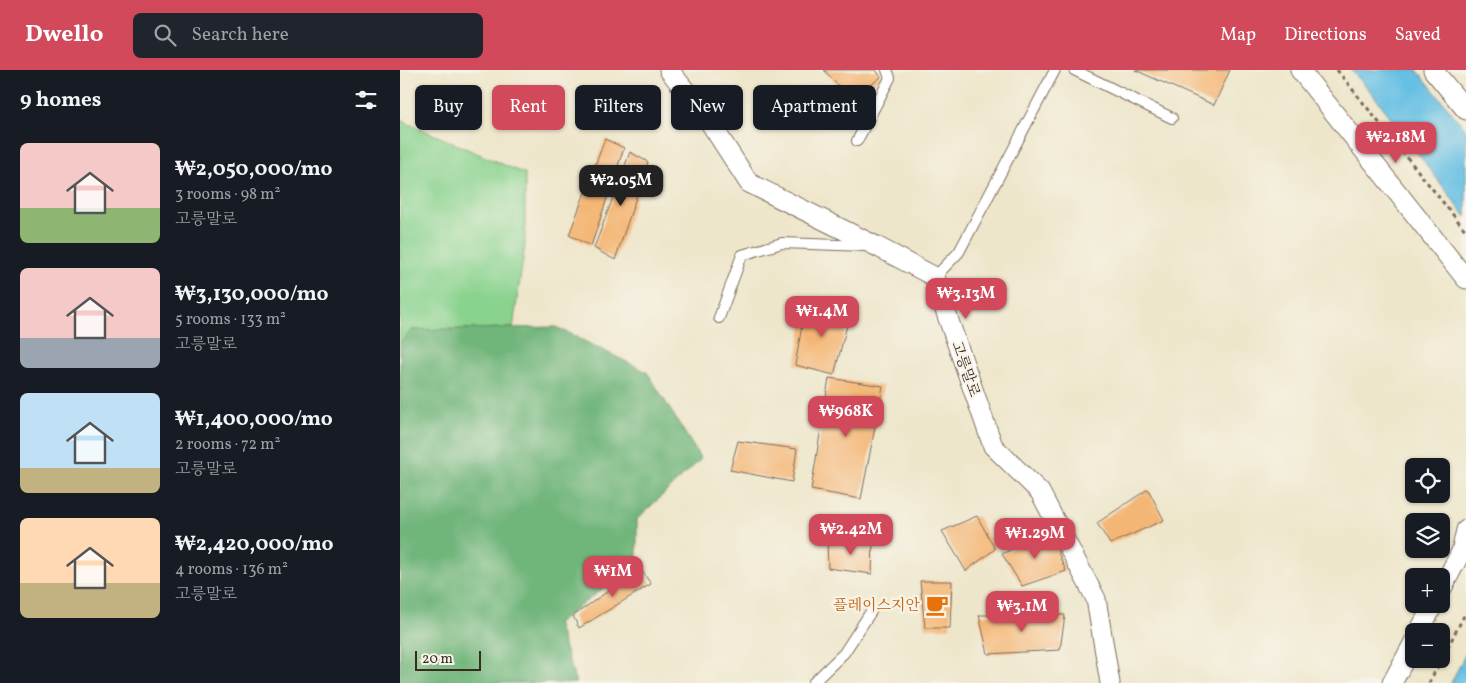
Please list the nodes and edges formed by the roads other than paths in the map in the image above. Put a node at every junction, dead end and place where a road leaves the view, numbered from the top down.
1 (669, 70) edge
2 (887, 70) edge
3 (1055, 70) edge
4 (1074, 70) edge
5 (1300, 70) edge
6 (1433, 70) edge
7 (1466, 110) edge
8 (1172, 118) dead end
9 (857, 141) dead end
10 (878, 247) junction
11 (935, 277) junction
12 (1466, 279) edge
13 (719, 318) dead end
14 (1466, 530) edge
15 (1450, 573) edge
16 (872, 610) dead end
17 (1405, 659) edge
18 (813, 683) edge
19 (1110, 683) edge
20 (1392, 683) edge

1 - 10 street
2 - 9 lane
3 - 11 lane
4 - 8 lane
5 - 12 street
6 - 7 street
10 - 11 street
10 - 13 lane
11 - 19 street, 고릉말로
14 - 15 street
16 - 18 lane
17 - 20 street

